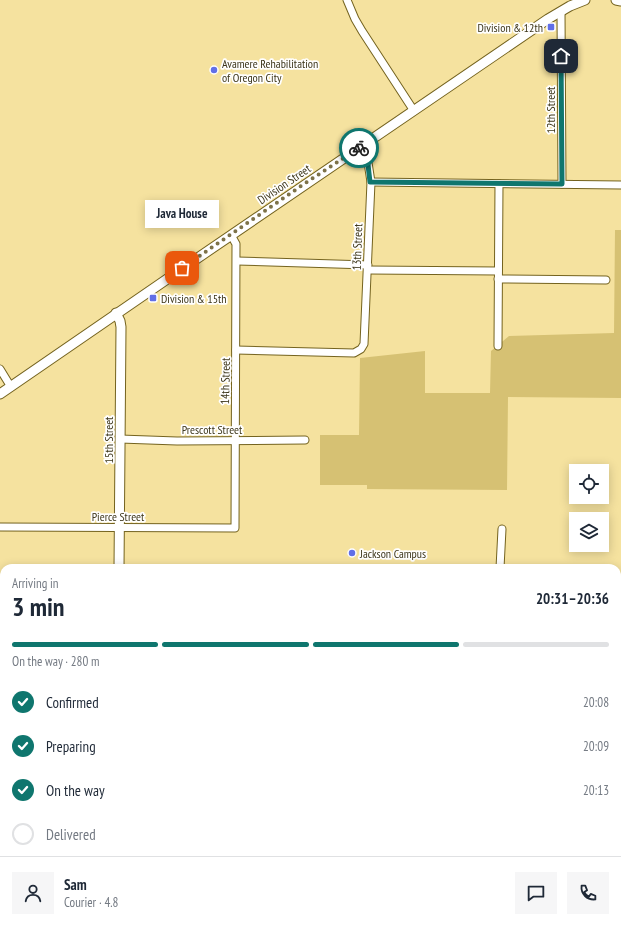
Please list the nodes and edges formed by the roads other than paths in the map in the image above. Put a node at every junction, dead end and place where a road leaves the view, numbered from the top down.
1 (347, 0) edge
2 (585, 0) edge
3 (616, 0) edge
4 (621, 1) edge
5 (568, 3) edge
6 (560, 11) junction
7 (414, 111) junction
8 (361, 147) junction
9 (370, 182) junction
10 (499, 184) junction
11 (562, 184) junction
12 (621, 185) edge
13 (231, 235) junction
14 (237, 261) junction
15 (368, 268) junction
16 (498, 271) junction
17 (498, 279) junction
18 (606, 280) dead end
19 (116, 313) junction
20 (498, 346) dead end
21 (236, 350) junction
22 (0, 369) edge
23 (11, 386) junction
24 (0, 394) edge
25 (120, 439) junction
26 (235, 440) junction
27 (305, 440) dead end
28 (0, 527) edge
29 (119, 527) junction
30 (235, 528) joint
31 (502, 529) dead end
32 (119, 564) edge
33 (500, 564) edge

1 - 7 street
2 - 5 street, Division Street
3 - 4 street
5 - 6 street, Division Street
6 - 7 street, Division Street
6 - 11 street, 12th Street
7 - 8 street, Division Street
8 - 9 street, 13th Street
8 - 13 street, Division Street
9 - 10 street
9 - 15 street, 13th Street
10 - 11 street
10 - 16 street
11 - 12 street
13 - 14 street, 14th Street
13 - 19 street, Division Street
14 - 15 street
14 - 21 street, 14th Street
15 - 16 street
15 - 21 street, 13th Street
16 - 17 street
17 - 18 street
17 - 20 street
19 - 23 street, Division Street
19 - 25 street, 15th Street
21 - 26 street, 14th Street
22 - 23 street
23 - 24 street, Division Street
25 - 26 street, Prescott Street
25 - 29 street, 15th Street
26 - 27 street, Prescott Street
26 - 30 street, 14th Street
28 - 29 street, Pierce Street
29 - 30 street, Pierce Street
29 - 32 street, 15th Street
31 - 33 street

